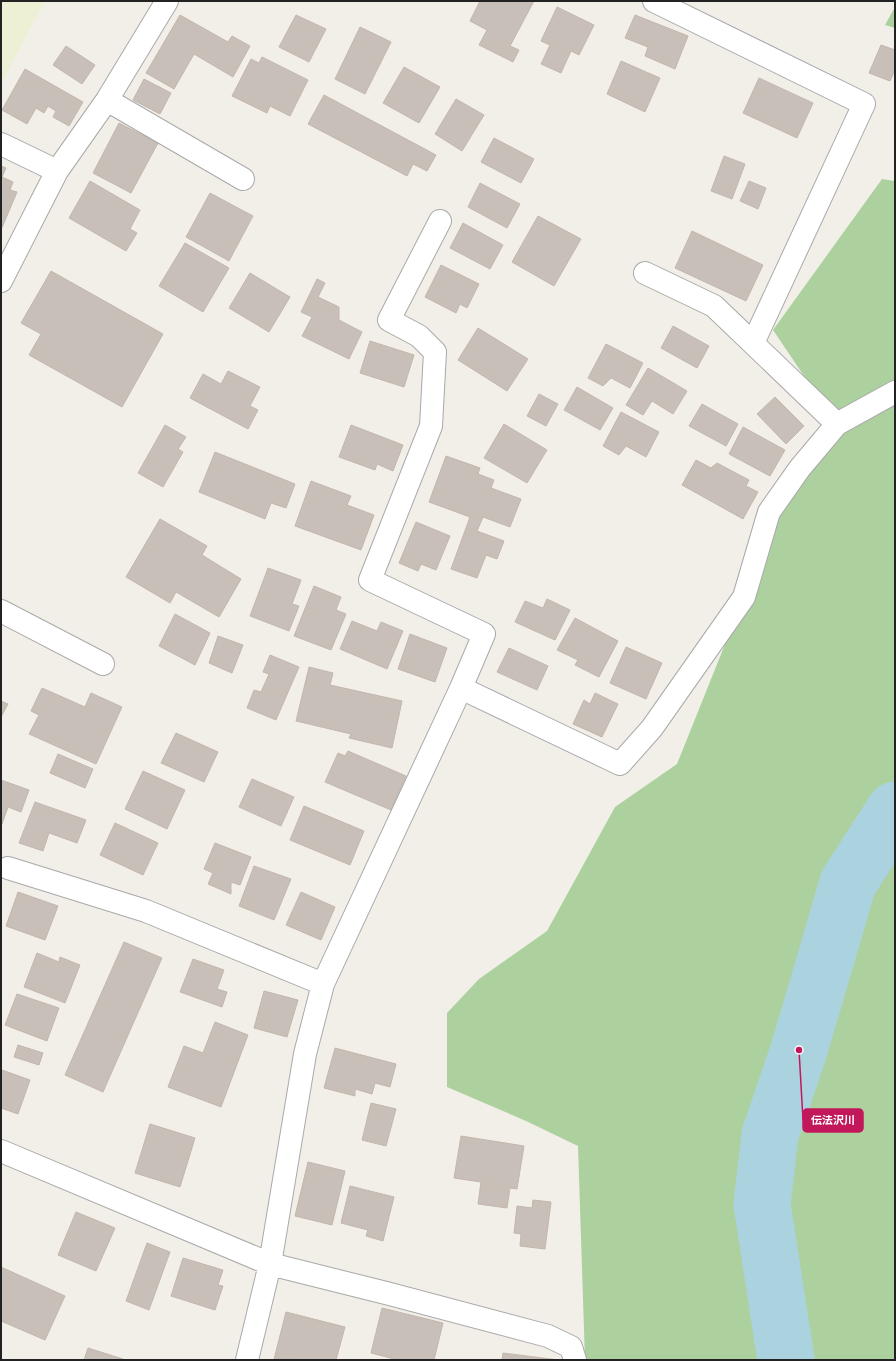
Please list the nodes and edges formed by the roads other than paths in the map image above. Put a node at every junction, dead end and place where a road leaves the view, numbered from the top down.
1 (167, 1) edge
2 (654, 1) edge
3 (107, 100) junction
4 (1, 144) edge
5 (57, 171) junction
6 (243, 179) dead end
7 (440, 221) dead end
8 (645, 273) dead end
9 (1, 281) edge
10 (753, 343) junction
11 (895, 392) edge
12 (837, 424) junction
13 (1, 611) edge
14 (103, 664) dead end
15 (461, 688) junction
16 (8, 868) dead end
17 (323, 984) junction
18 (1, 1151) edge
19 (270, 1264) junction
20 (247, 1360) edge
21 (575, 1360) edge

1 - 3 street
2 - 10 street
3 - 5 street
3 - 6 street
4 - 5 street
5 - 9 street
7 - 15 street
8 - 10 street
10 - 12 street
11 - 12 street
12 - 15 street
13 - 14 street
15 - 17 street
16 - 17 street
17 - 19 street
18 - 19 street
19 - 20 street
19 - 21 street

